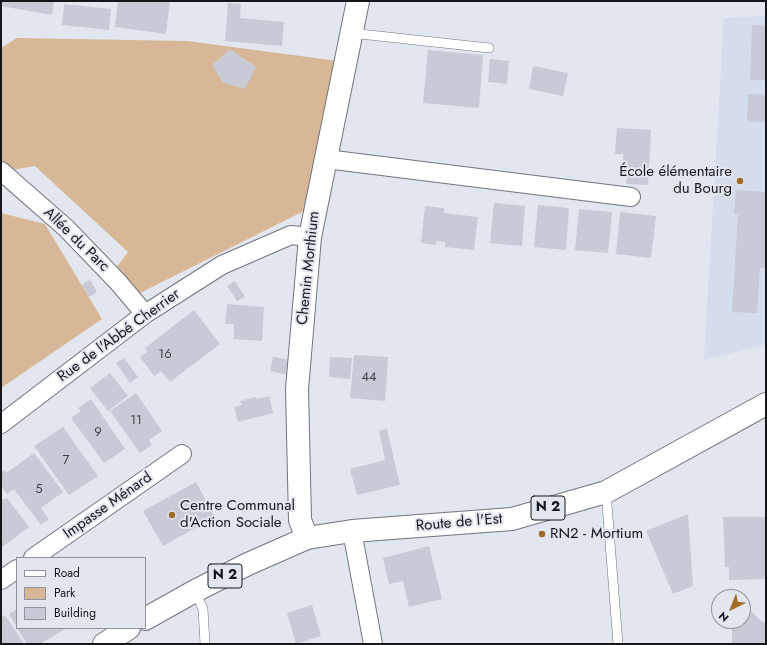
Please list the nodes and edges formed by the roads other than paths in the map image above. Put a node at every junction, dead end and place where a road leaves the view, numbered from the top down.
1 (358, 1) edge
2 (351, 33) junction
3 (489, 48) dead end
4 (326, 159) junction
5 (1, 171) edge
6 (631, 197) dead end
7 (310, 237) junction
8 (145, 314) junction
9 (766, 404) edge
10 (1, 424) edge
11 (182, 454) dead end
12 (606, 492) junction
13 (352, 531) junction
14 (307, 538) junction
15 (34, 557) edge
16 (16, 570) edge
17 (1, 580) edge
18 (195, 591) junction
19 (146, 618) edge
20 (127, 629) edge
21 (104, 644) edge
22 (205, 644) edge
23 (373, 644) edge
24 (618, 644) edge

1 - 2 main road, Chemin Morthium
2 - 3 lane
2 - 4 main road, Chemin Morthium
4 - 6 street
4 - 7 main road, Chemin Morthium
5 - 8 street, Allée du Parc
7 - 8 street, Rue de l'Abbé Cherrier
7 - 14 main road, Chemin Morthium
8 - 10 street, Rue de l'Abbé Cherrier
9 - 12 main road, Route de l'Est / N 2
11 - 15 street, Impasse Ménard
12 - 13 main road, Route de l'Est / N 2
12 - 24 lane
13 - 14 main road, Route de l'Est / N 2
13 - 23 street
14 - 18 main road, Route de l'Est / N 2
16 - 17 street
18 - 19 main road, Route de l'Est / N 2
18 - 22 lane
20 - 21 main road

